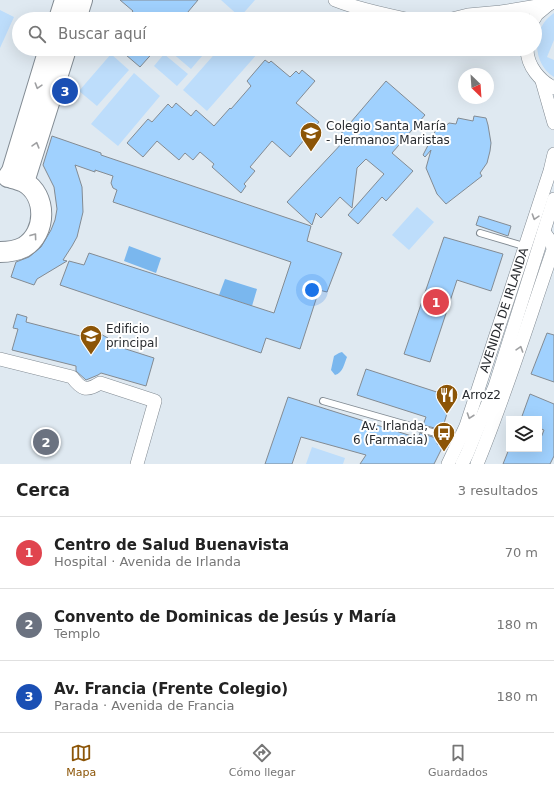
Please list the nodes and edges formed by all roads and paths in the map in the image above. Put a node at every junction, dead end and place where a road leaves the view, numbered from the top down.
1 (65, 0) edge
2 (82, 0) edge
3 (335, 0) edge
4 (530, 0) edge
5 (551, 3) edge
6 (61, 12) edge
7 (78, 12) edge
8 (374, 12) edge
9 (500, 12) joint
10 (540, 12) edge
11 (47, 56) edge
12 (63, 56) edge
13 (527, 56) edge
14 (542, 80) junction
15 (554, 88) edge
16 (554, 123) edge
17 (554, 154) edge
18 (11, 179) edge
19 (554, 200) edge
20 (480, 232) dead end
21 (544, 232) junction
22 (531, 248) junction
23 (0, 252) edge
24 (0, 359) edge
25 (505, 373) junction
26 (323, 401) dead end
27 (460, 440) junction
28 (137, 464) edge
29 (448, 464) edge
30 (462, 464) edge
31 (477, 464) edge

1 - 6 main road
2 - 7 main road
3 - 8 street
4 - 9 street
5 - 9 street
5 - 10 street
11 -> 18 main road
18 -> 12 main road
13 - 14 street
14 - 15 street
14 - 16 street
17 -> 22 street, AVENIDA DE IRLANDA
23 -> 18 main road
19 - 21 street, AVENIDA DE IRLANDA
20 - 22 lane
21 - 22 street, AVENIDA DE IRLANDA
25 -> 21 street, AVENIDA DE IRLANDA
22 - 25 street, AVENIDA DE IRLANDA
22 -> 27 street, AVENIDA DE IRLANDA
24 - 28 street
25 - 30 street, AVENIDA DE IRLANDA
25 - 31 street, AVENIDA DE IRLANDA
26 - 27 lane
27 - 29 street, AVENIDA DE IRLANDA

